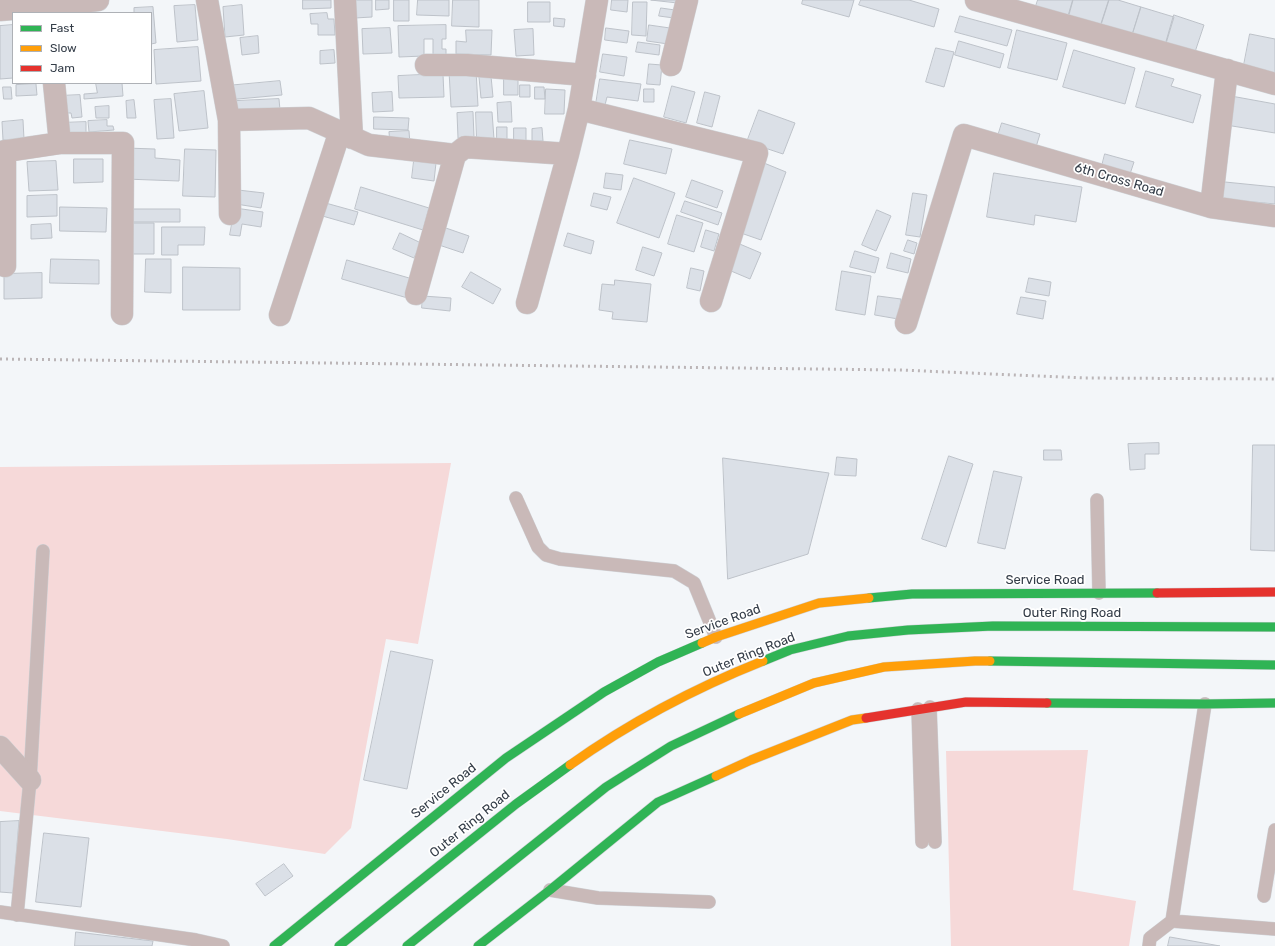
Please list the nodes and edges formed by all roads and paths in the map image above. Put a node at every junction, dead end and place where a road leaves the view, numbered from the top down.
1 (98, 0) edge
2 (207, 0) edge
3 (345, 0) edge
4 (597, 0) edge
5 (687, 0) edge
6 (976, 0) edge
7 (0, 10) edge
8 (47, 10) edge
9 (426, 65) dead end
10 (671, 65) dead end
11 (1227, 70) junction
12 (585, 75) junction
13 (54, 84) edge
14 (1275, 84) edge
15 (579, 109) junction
16 (229, 120) junction
17 (346, 135) junction
18 (60, 143) junction
19 (3, 151) edge
20 (568, 154) junction
21 (455, 155) junction
22 (1211, 207) junction
23 (230, 214) dead end
24 (1275, 216) edge
25 (6, 266) dead end
26 (416, 294) dead end
27 (711, 301) dead end
28 (528, 303) dead end
29 (122, 314) dead end
30 (280, 315) dead end
31 (906, 323) dead end
32 (516, 498) dead end
33 (1097, 500) dead end
34 (43, 551) dead end
35 (1275, 592) edge
36 (1099, 593) junction
37 (1275, 627) edge
38 (716, 637) junction
39 (1275, 665) edge
40 (1275, 703) edge
41 (1205, 704) junction
42 (924, 708) junction
43 (0, 747) edge
44 (30, 780) junction
45 (1275, 830) edge
46 (929, 842) dead end
47 (550, 890) junction
48 (1264, 896) dead end
49 (710, 902) dead end
50 (0, 912) edge
51 (17, 914) junction
52 (1172, 921) junction
53 (1275, 929) edge
54 (223, 946) edge
55 (274, 946) edge
56 (339, 946) edge
57 (407, 946) edge
58 (478, 946) edge
59 (1149, 946) edge

1 - 8 street
2 - 16 street
3 - 17 street
4 - 12 street
5 - 10 street
6 - 11 street
7 - 8 street
9 - 12 street
11 - 14 street
11 - 22 street
12 - 15 street
13 - 18 street
15 - 20 street
15 - 27 street
16 - 17 street
16 - 23 street
17 - 21 street
17 - 30 street
18 - 19 street
18 - 29 street
19 - 25 street
20 - 21 street
20 - 28 street
21 - 26 street
22 - 24 street, 6th Cross Road
22 - 31 street, 6th Cross Road
32 - 38 lane
33 - 36 lane
34 - 44 lane
35 - 36 main road, Service Road
36 - 38 main road, Service Road
37 - 56 main road, Outer Ring Road
38 - 55 main road, Service Road
39 - 57 main road
40 - 41 main road
41 - 42 main road
41 - 52 lane
42 - 46 lane
42 - 47 main road
43 - 44 street
44 - 51 lane
45 - 48 lane
47 - 49 lane
47 - 58 main road
50 - 51 lane
51 - 54 lane
52 - 53 lane
52 - 59 lane

